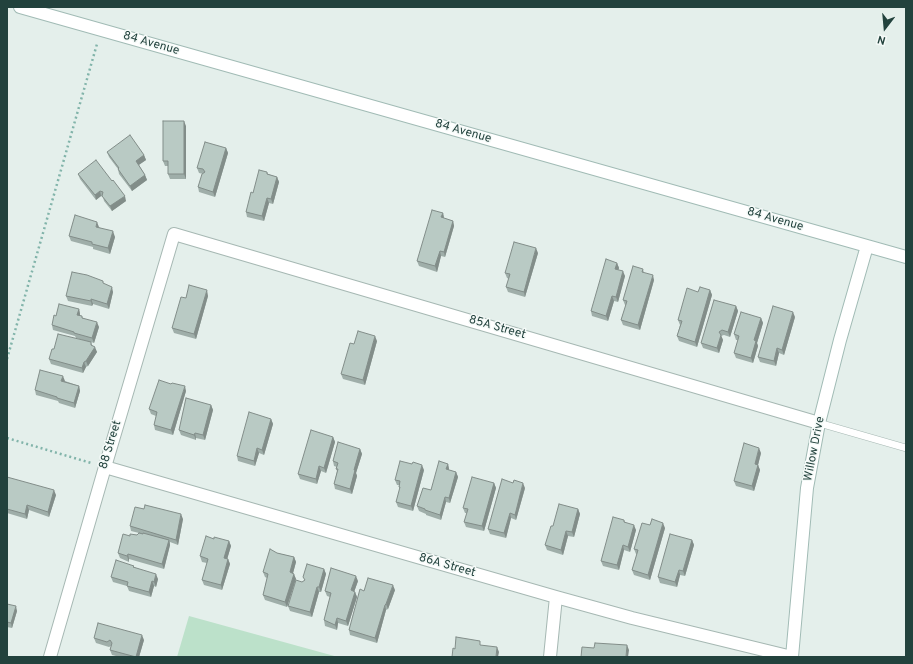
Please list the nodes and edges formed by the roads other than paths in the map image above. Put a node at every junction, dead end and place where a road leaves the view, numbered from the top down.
1 (20, 7) edge
2 (174, 234) joint
3 (867, 246) junction
4 (906, 257) edge
5 (819, 423) junction
6 (906, 448) edge
7 (105, 467) junction
8 (556, 597) junction
9 (50, 657) edge
10 (550, 657) edge
11 (792, 657) edge

1 - 3 street, 84 Avenue
2 - 5 street, 85A Street
2 - 7 street, 88 Street
3 - 4 street, 84 Avenue
3 - 5 street, Willow Drive
5 - 6 lane
5 - 11 street, Willow Drive
7 - 8 street, 86A Street
7 - 9 street, 88 Street
8 - 10 street
8 - 11 street, 86A Street

